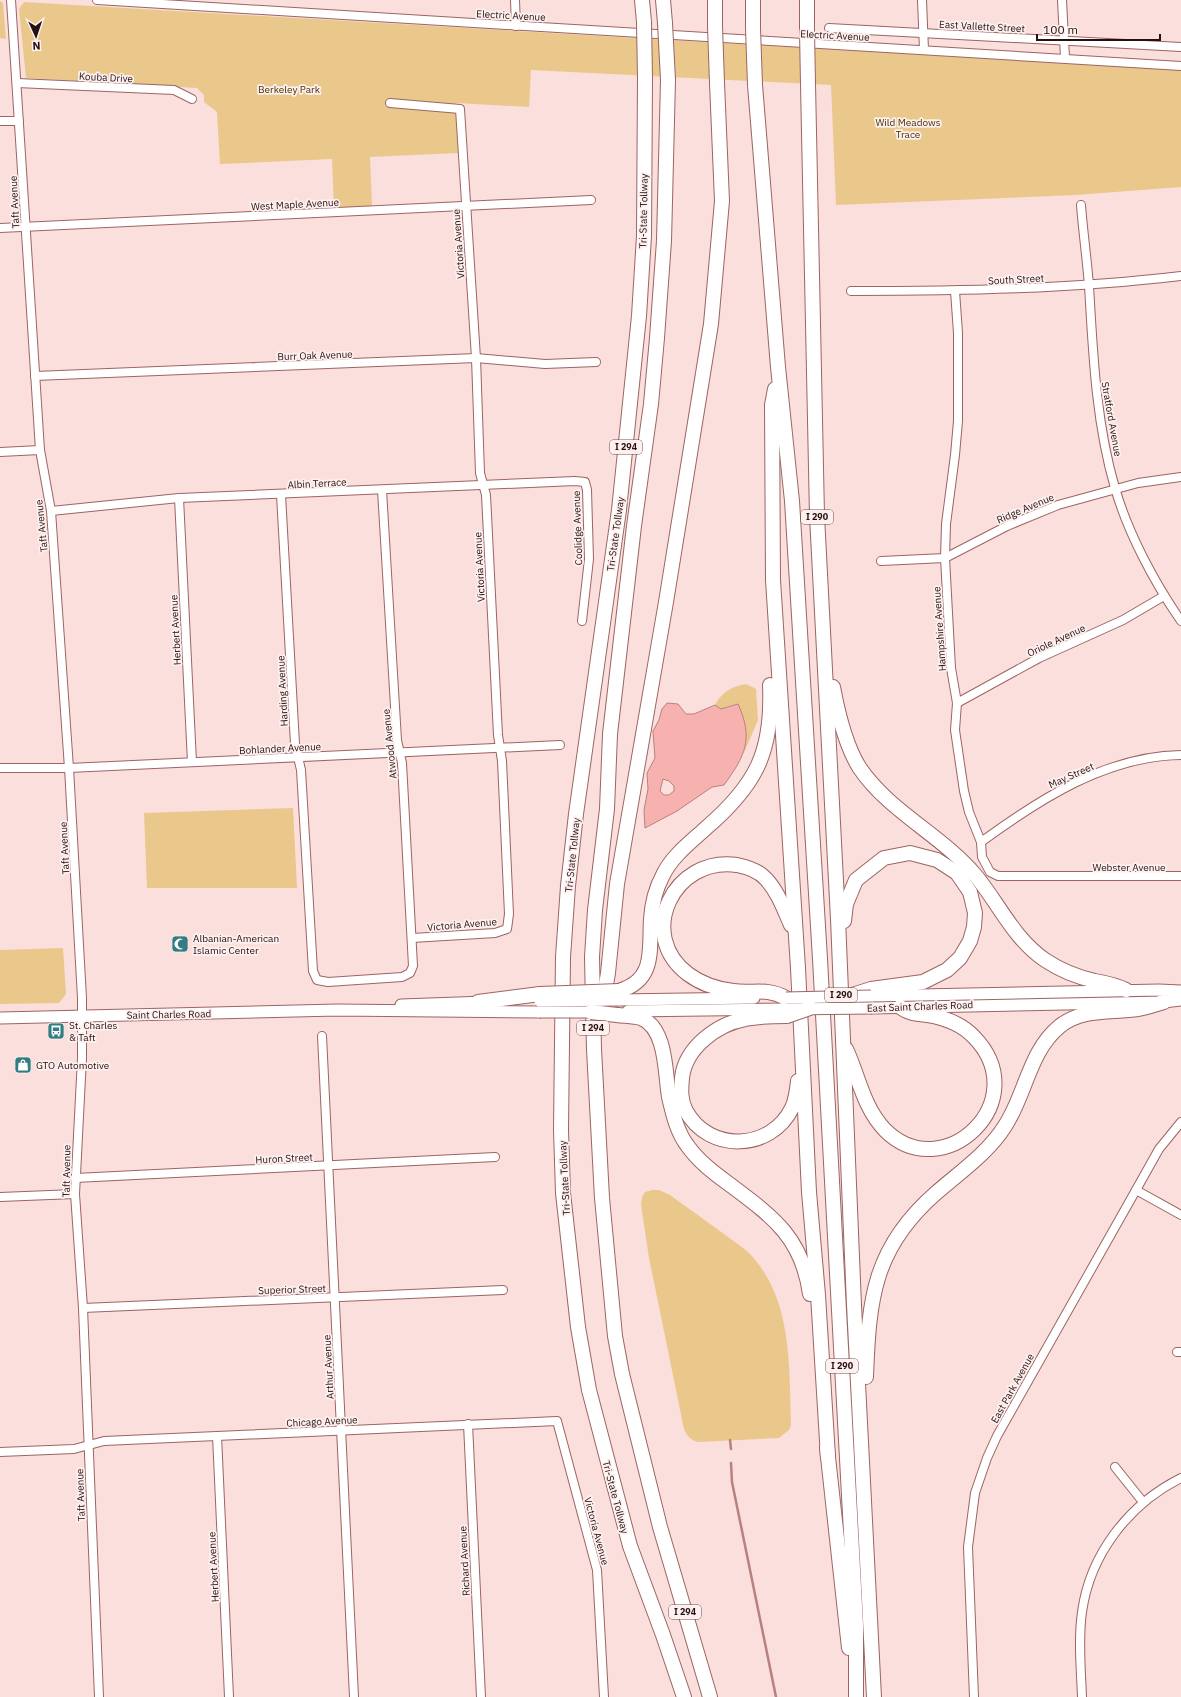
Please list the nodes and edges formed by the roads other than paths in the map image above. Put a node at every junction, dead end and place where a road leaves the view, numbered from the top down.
1 (11, 0) edge
2 (97, 0) edge
3 (515, 0) edge
4 (643, 0) edge
5 (663, 0) edge
6 (715, 0) edge
7 (749, 0) edge
8 (753, 0) edge
9 (807, 0) edge
10 (922, 0) edge
11 (1062, 0) edge
12 (752, 24) junction
13 (516, 26) junction
14 (829, 28) dead end
15 (924, 33) junction
16 (1064, 41) junction
17 (1181, 47) edge
18 (924, 50) junction
19 (1065, 58) junction
20 (1181, 66) edge
21 (17, 83) junction
22 (192, 99) dead end
23 (390, 103) dead end
24 (0, 121) edge
25 (19, 121) junction
26 (591, 200) dead end
27 (1081, 205) dead end
28 (465, 207) junction
29 (25, 226) junction
30 (0, 228) edge
31 (1181, 276) edge
32 (1089, 285) junction
33 (851, 291) dead end
34 (955, 291) junction
35 (476, 358) junction
36 (596, 362) dead end
37 (778, 367) junction
38 (34, 376) junction
39 (40, 450) junction
40 (0, 452) edge
41 (1181, 477) edge
42 (584, 482) joint
43 (482, 485) junction
44 (1115, 488) junction
45 (382, 490) junction
46 (281, 494) junction
47 (178, 498) junction
48 (51, 511) junction
49 (945, 558) junction
50 (881, 562) dead end
51 (773, 580) junction
52 (1164, 596) junction
53 (822, 616) junction
54 (582, 621) dead end
55 (1181, 621) edge
56 (957, 704) junction
57 (560, 744) dead end
58 (500, 747) junction
59 (399, 752) junction
60 (1181, 755) edge
61 (297, 756) junction
62 (192, 762) junction
63 (0, 768) edge
64 (69, 768) junction
65 (981, 842) junction
66 (1181, 876) edge
67 (1076, 877) joint
68 (795, 934) junction
69 (412, 938) junction
70 (839, 949) junction
71 (410, 972) joint
72 (1126, 990) junction
73 (1181, 991) edge
74 (871, 992) junction
75 (849, 996) joint
76 (1181, 1000) edge
77 (478, 1002) joint
78 (539, 1002) junction
79 (1164, 1002) junction
80 (618, 1004) junction
81 (787, 1007) junction
82 (900, 1007) junction
83 (810, 1008) joint
84 (337, 1010) junction
85 (591, 1012) joint
86 (81, 1017) junction
87 (0, 1018) edge
88 (322, 1036) dead end
89 (843, 1041) junction
90 (801, 1045) junction
91 (594, 1049) junction
92 (1181, 1122) edge
93 (495, 1157) dead end
94 (328, 1166) junction
95 (75, 1178) junction
96 (1136, 1190) junction
97 (75, 1194) junction
98 (0, 1197) edge
99 (1181, 1215) edge
100 (503, 1290) dead end
101 (335, 1298) junction
102 (83, 1308) junction
103 (558, 1421) joint
104 (468, 1424) junction
105 (341, 1430) junction
106 (217, 1436) junction
107 (88, 1446) junction
108 (0, 1452) edge
109 (828, 1457) junction
110 (1115, 1468) dead end
111 (863, 1470) junction
112 (1181, 1478) edge
113 (1143, 1502) junction
114 (99, 1697) edge
115 (229, 1697) edge
116 (354, 1697) edge
117 (481, 1697) edge
118 (604, 1697) edge
119 (684, 1697) edge
120 (710, 1697) edge
121 (856, 1697) edge
122 (874, 1697) edge
123 (974, 1697) edge
124 (1082, 1697) edge

1 - 21 street, Taft Avenue
2 - 13 street, Electric Avenue
3 - 13 street
4 - 119 highway, Tri-State Tollway / I 294, bridge
5 - 91 highway, Tri-State Tollway / I 294, bridge
6 - 91 highway, bridge
7 - 12 highway
8 - 12 highway, I 290
9 - 53 highway, I 290, bridge
10 - 15 street
11 - 16 street
12 - 37 highway, I 290, bridge
13 - 18 street, Electric Avenue
14 - 15 street, East Vallette Street
15 - 16 street, East Vallette Street
15 - 18 street
16 - 17 street, East Vallette Street
16 - 19 street
18 - 19 street
19 - 20 street
21 - 22 street, Kouba Drive
21 - 25 street, Taft Avenue
23 - 28 street, Victoria Avenue
24 - 25 street
25 - 29 street, Taft Avenue
26 - 28 street, West Maple Avenue
27 - 32 street, Stratford Avenue
28 - 29 street, West Maple Avenue
28 - 35 street, Victoria Avenue
29 - 30 street, West Maple Avenue
29 - 38 street, Taft Avenue
31 - 32 street, South Street
32 - 34 street, South Street
32 - 44 street, Stratford Avenue
33 - 34 street, South Street
34 - 49 street, Hampshire Avenue
35 - 36 street, Burr Oak Avenue
35 - 38 street, Burr Oak Avenue
35 - 43 street, Victoria Avenue
37 - 51 highway
37 - 121 highway, I 290
38 - 39 street, Taft Avenue
39 - 40 street
39 - 48 street, Taft Avenue
41 - 44 street, Ridge Avenue
42 - 43 street, Albin Terrace
42 - 54 street, Coolidge Avenue
43 - 45 street, Albin Terrace
43 - 58 street, Victoria Avenue
44 - 49 street, Ridge Avenue
44 - 52 street, Stratford Avenue
45 - 46 street, Albin Terrace
45 - 59 street, Atwood Avenue
46 - 47 street, Albin Terrace
46 - 61 street, Harding Avenue
47 - 48 street, Albin Terrace
47 - 62 street, Herbert Avenue
48 - 64 street, Taft Avenue
49 - 50 street, Ridge Avenue
49 - 56 street, Hampshire Avenue
51 - 68 highway
51 - 80 highway
52 - 55 street, Stratford Avenue
52 - 56 street, Oriole Avenue
53 - 70 highway, I 290
53 - 72 highway
56 - 65 street, Hampshire Avenue
57 - 58 street, Bohlander Avenue
58 - 59 street, Bohlander Avenue
58 - 69 street, Victoria Avenue
59 - 61 street, Bohlander Avenue
59 - 69 street, Atwood Avenue
60 - 65 street, May Street
61 - 62 street, Bohlander Avenue
61 - 71 street, Harding Avenue
62 - 64 street, Bohlander Avenue
63 - 64 street, Bohlander Avenue
64 - 86 street, Taft Avenue
65 - 67 street, Hampshire Avenue
66 - 67 street, Webster Avenue
68 - 81 highway
68 - 90 highway
69 - 71 street, Atwood Avenue
70 - 74 highway
70 - 89 highway, I 290
72 - 73 main road, East Saint Charles Road
72 - 74 main road, East Saint Charles Road
74 - 75 highway
75 - 81 main road, bridge
76 - 79 main road, East Saint Charles Road
77 - 78 highway
77 - 84 main road, Saint Charles Road
78 - 80 highway, bridge
78 - 84 main road, Saint Charles Road
78 - 85 main road, bridge
79 - 82 main road, East Saint Charles Road
79 - 111 highway
80 - 81 main road
80 - 85 highway, bridge
80 - 109 highway
81 - 83 highway, bridge
81 - 90 highway
82 - 83 main road, East Saint Charles Road, bridge
82 - 89 highway
84 - 86 main road, Saint Charles Road
86 - 87 main road, Saint Charles Road
86 - 95 street, Taft Avenue
88 - 94 street, Arthur Avenue
89 - 111 highway, I 290
90 - 109 highway
91 - 120 highway, Tri-State Tollway / I 294
92 - 96 street, East Park Avenue
93 - 94 street, Huron Street
94 - 95 street, Huron Street
94 - 101 street, Arthur Avenue
95 - 97 street, Taft Avenue
96 - 99 street
96 - 123 street, East Park Avenue
97 - 98 street
97 - 102 street, Taft Avenue
100 - 101 street, Superior Street
101 - 102 street, Superior Street
101 - 105 street, Arthur Avenue
102 - 107 street, Taft Avenue
103 - 104 street, Chicago Avenue
103 - 118 street, Victoria Avenue
104 - 105 street, Chicago Avenue
104 - 117 street, Richard Avenue
105 - 106 street, Chicago Avenue
105 - 116 street, Arthur Avenue
106 - 107 street, Chicago Avenue
106 - 115 street, Herbert Avenue
107 - 108 street, Chicago Avenue
107 - 114 street, Taft Avenue
109 - 121 highway
110 - 113 street
111 - 122 highway, I 290
112 - 113 street
113 - 124 street

